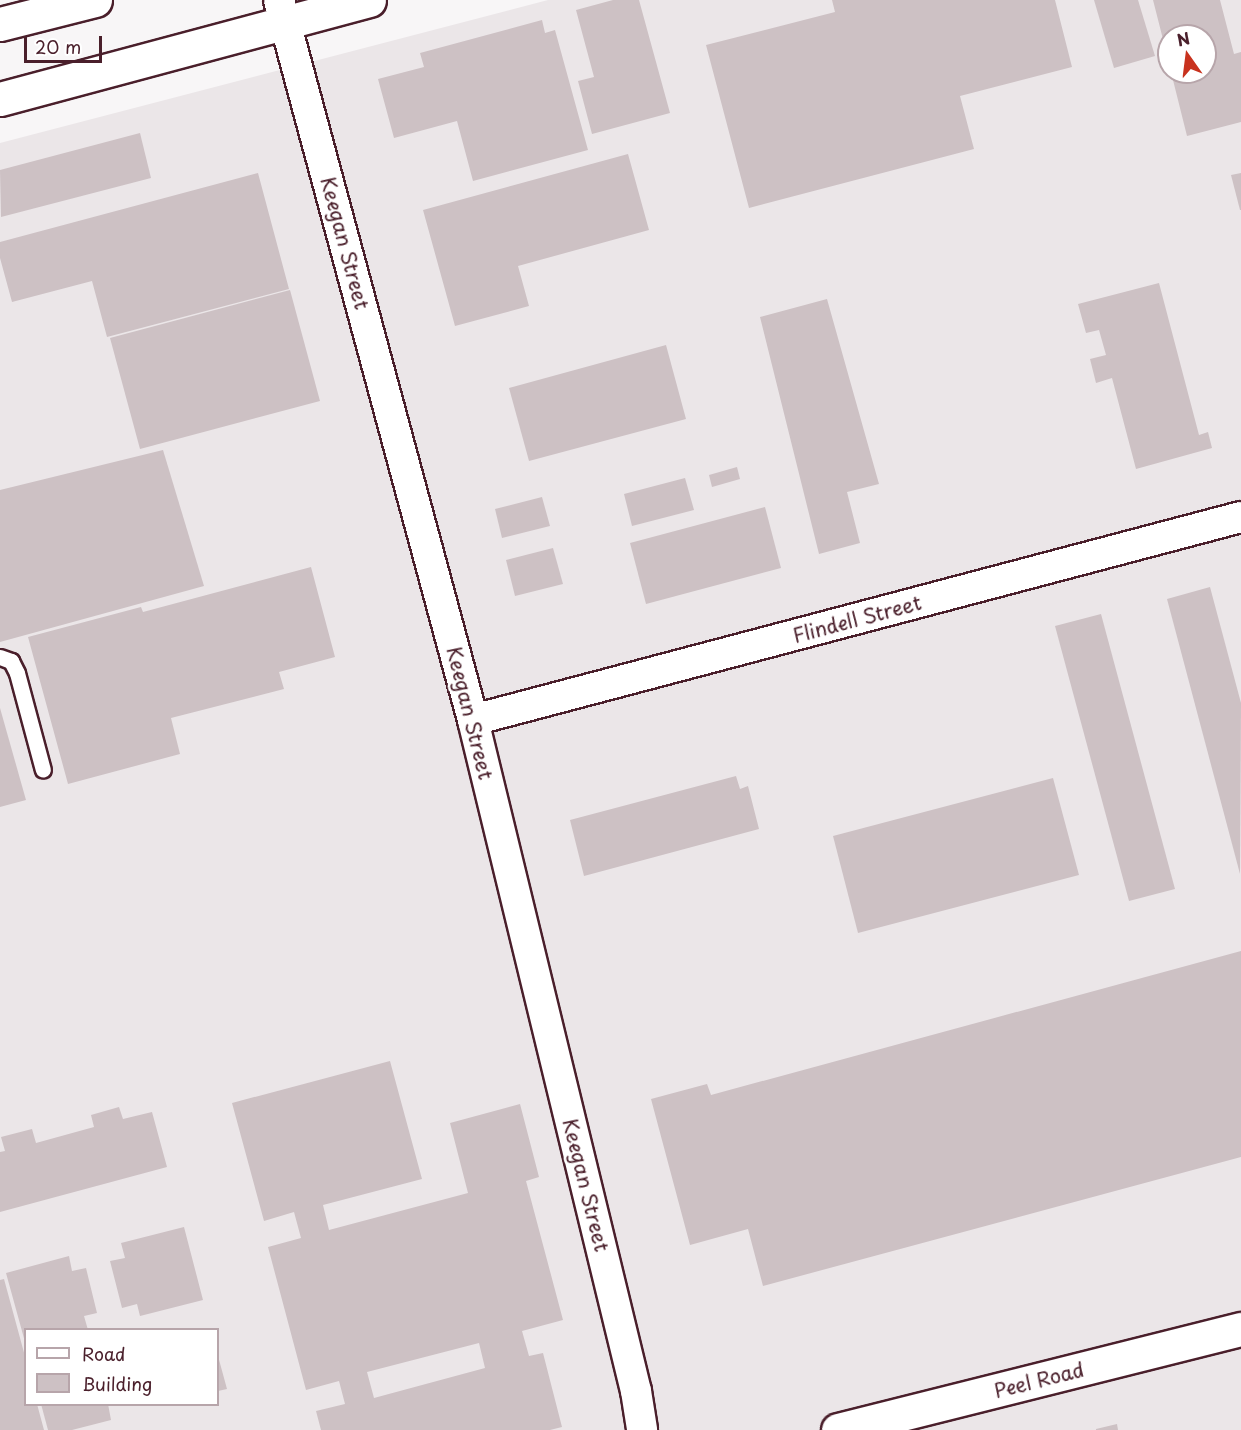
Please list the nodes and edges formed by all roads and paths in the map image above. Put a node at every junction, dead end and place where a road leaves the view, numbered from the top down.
1 (95, 0) edge
2 (369, 0) edge
3 (282, 11) edge
4 (0, 24) edge
5 (0, 99) edge
6 (1241, 518) edge
7 (0, 657) edge
8 (473, 720) junction
9 (43, 770) dead end
10 (1241, 1329) edge
11 (642, 1430) edge
12 (838, 1430) edge

1 - 4 street
2 - 3 street
3 - 5 street
3 - 8 street, Keegan Street
6 - 8 street, Flindell Street
7 - 9 lane
8 - 11 street, Keegan Street
10 - 12 street, Peel Road

